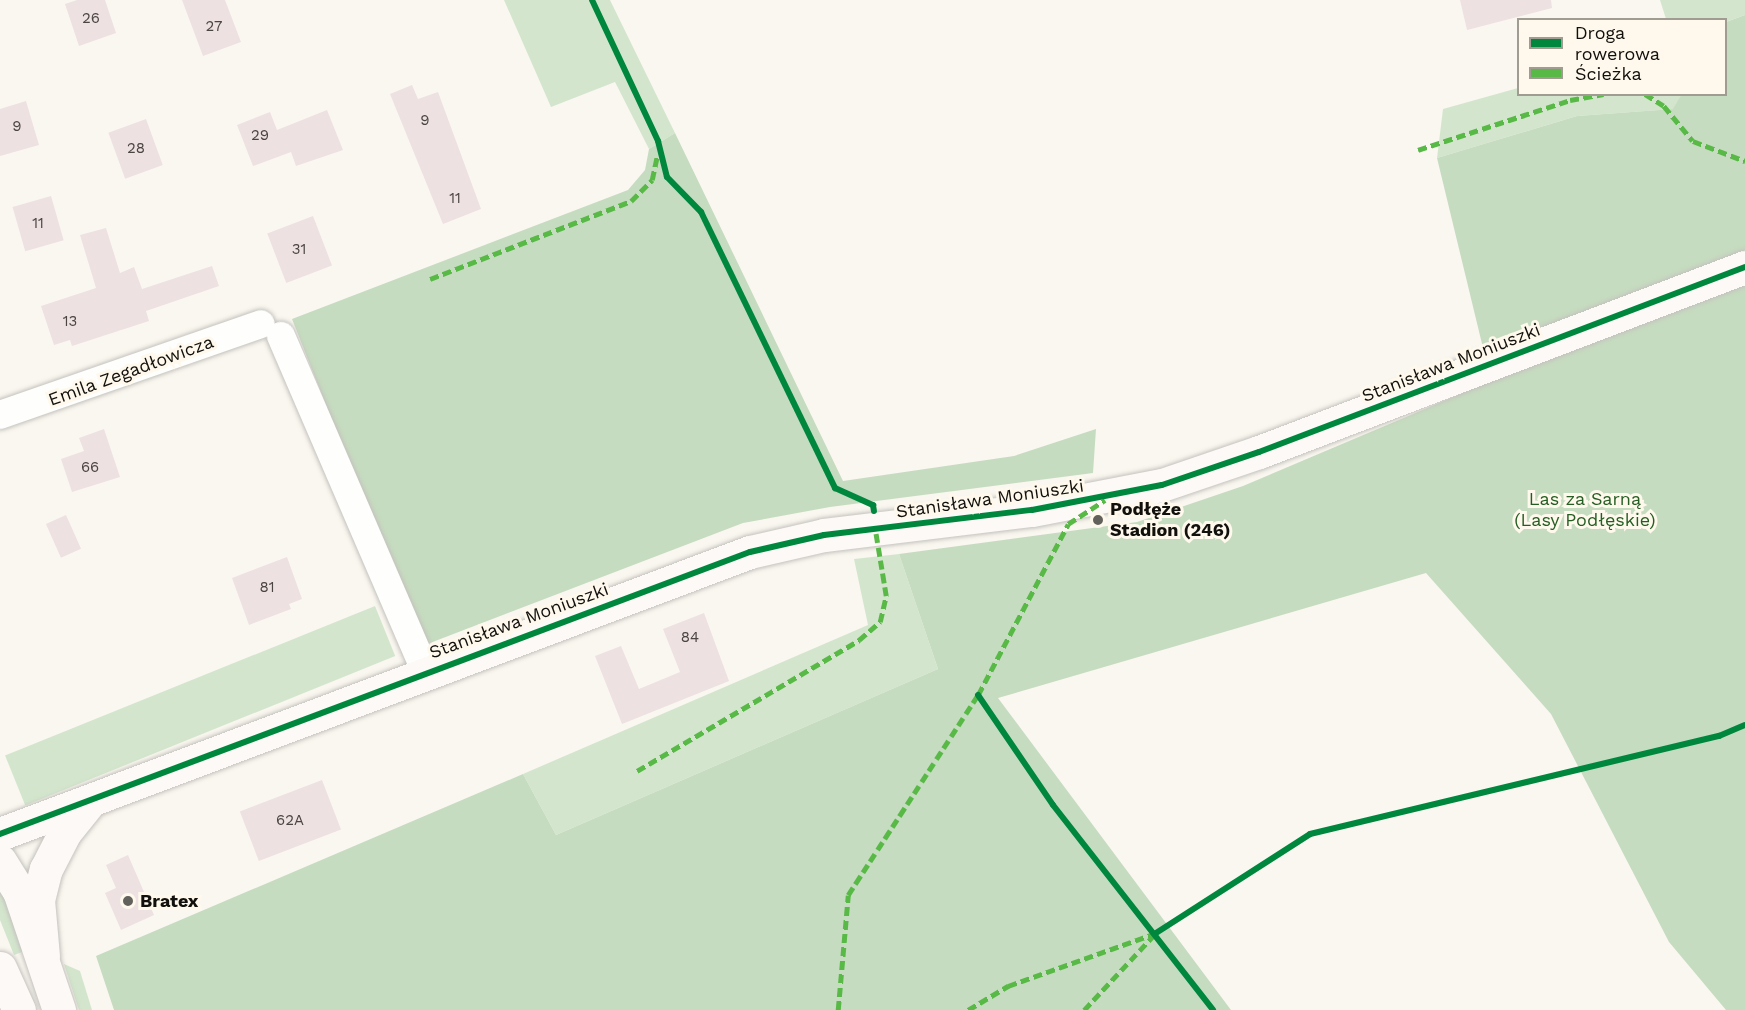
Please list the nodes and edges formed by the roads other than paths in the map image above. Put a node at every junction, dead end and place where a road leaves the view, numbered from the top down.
1 (1745, 267) edge
2 (0, 415) edge
3 (426, 672) junction
4 (90, 801) junction
5 (0, 834) edge
6 (0, 861) edge
7 (43, 956) junction
8 (1, 968) edge
9 (19, 1010) edge
10 (59, 1010) edge

1 - 3 street, Stanisława Moniuszki
2 - 3 street, Emila Zegadłowicza
3 - 4 street, Stanisława Moniuszki
4 - 5 street, Stanisława Moniuszki
4 - 7 street
6 - 7 street
7 - 10 street
8 - 9 street

